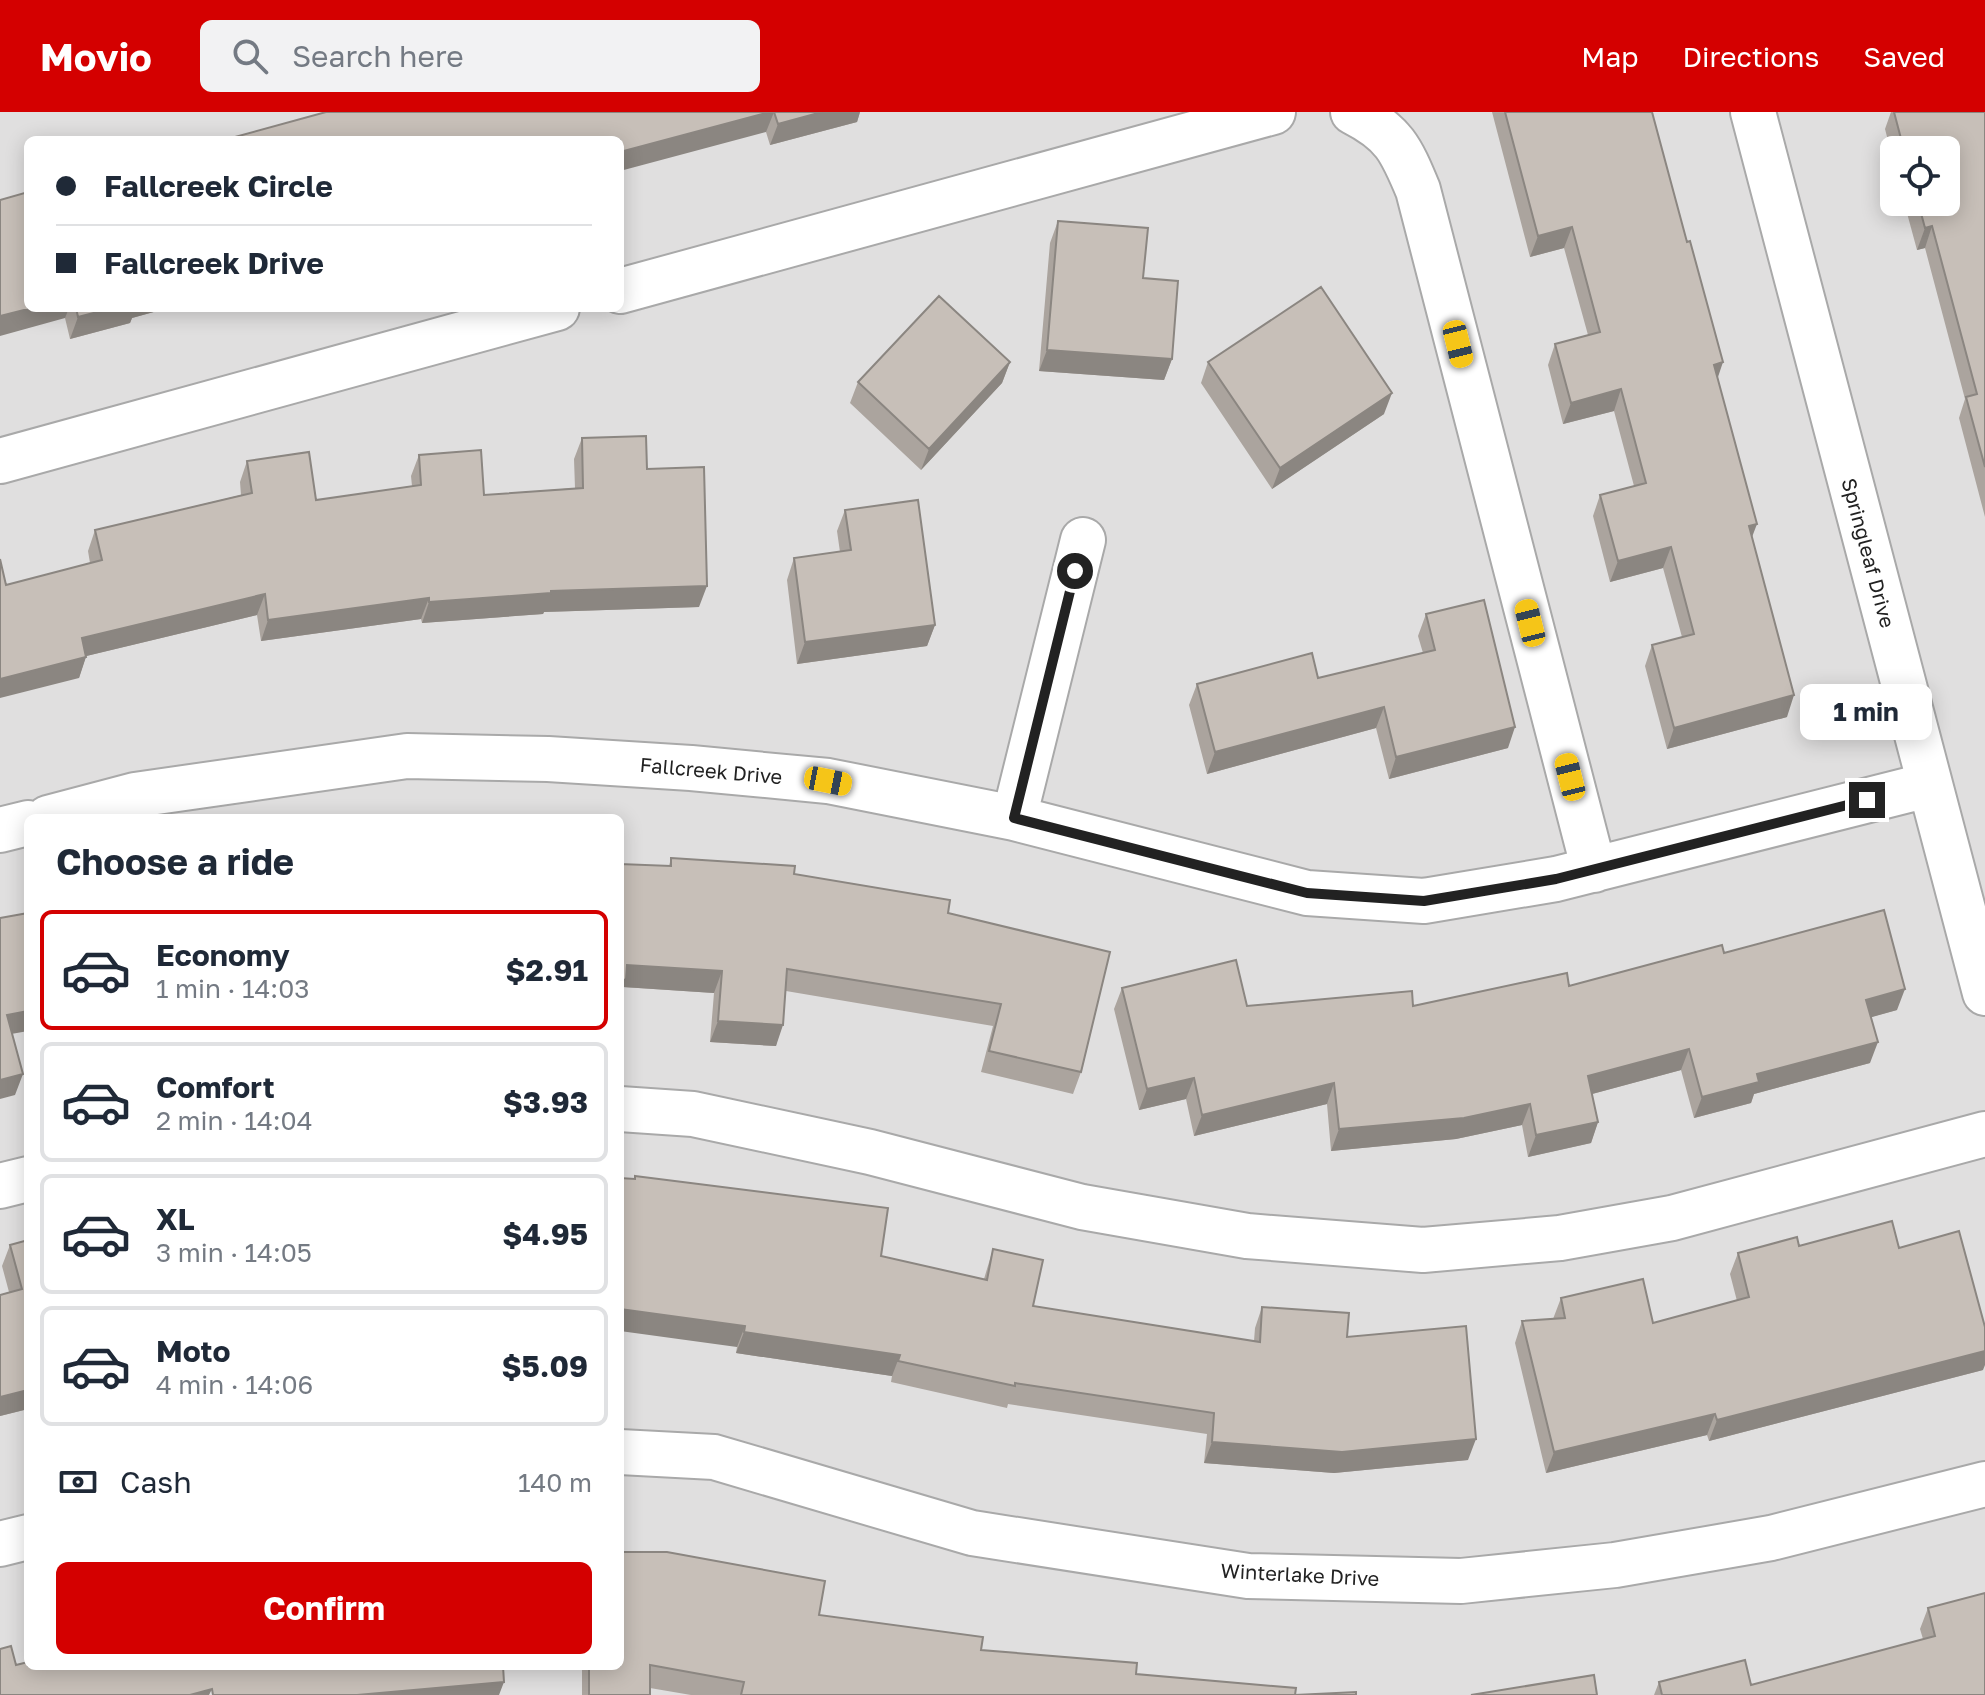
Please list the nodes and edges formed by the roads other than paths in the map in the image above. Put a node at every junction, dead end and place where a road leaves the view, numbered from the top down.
1 (1273, 112) edge
2 (1353, 112) edge
3 (1753, 112) edge
4 (624, 290) edge
5 (542, 312) edge
6 (0, 461) edge
7 (1083, 540) dead end
8 (1928, 785) junction
9 (63, 814) edge
10 (1014, 818) junction
11 (24, 824) edge
12 (0, 830) edge
13 (1594, 870) junction
14 (1985, 993) edge
15 (624, 1109) edge
16 (1985, 1134) edge
17 (24, 1180) edge
18 (0, 1186) edge
19 (624, 1452) edge
20 (1985, 1484) edge
21 (24, 1538) edge
22 (0, 1544) edge

1 - 4 street
2 - 13 street
3 - 8 street, Springleaf Drive
5 - 6 street
7 - 10 street
8 - 13 street, Fallcreek Drive
8 - 14 street, Springleaf Drive
9 - 10 street, Fallcreek Drive
10 - 13 street, Fallcreek Drive
11 - 12 street
15 - 16 street
17 - 18 street
19 - 20 street, Winterlake Drive
21 - 22 street

